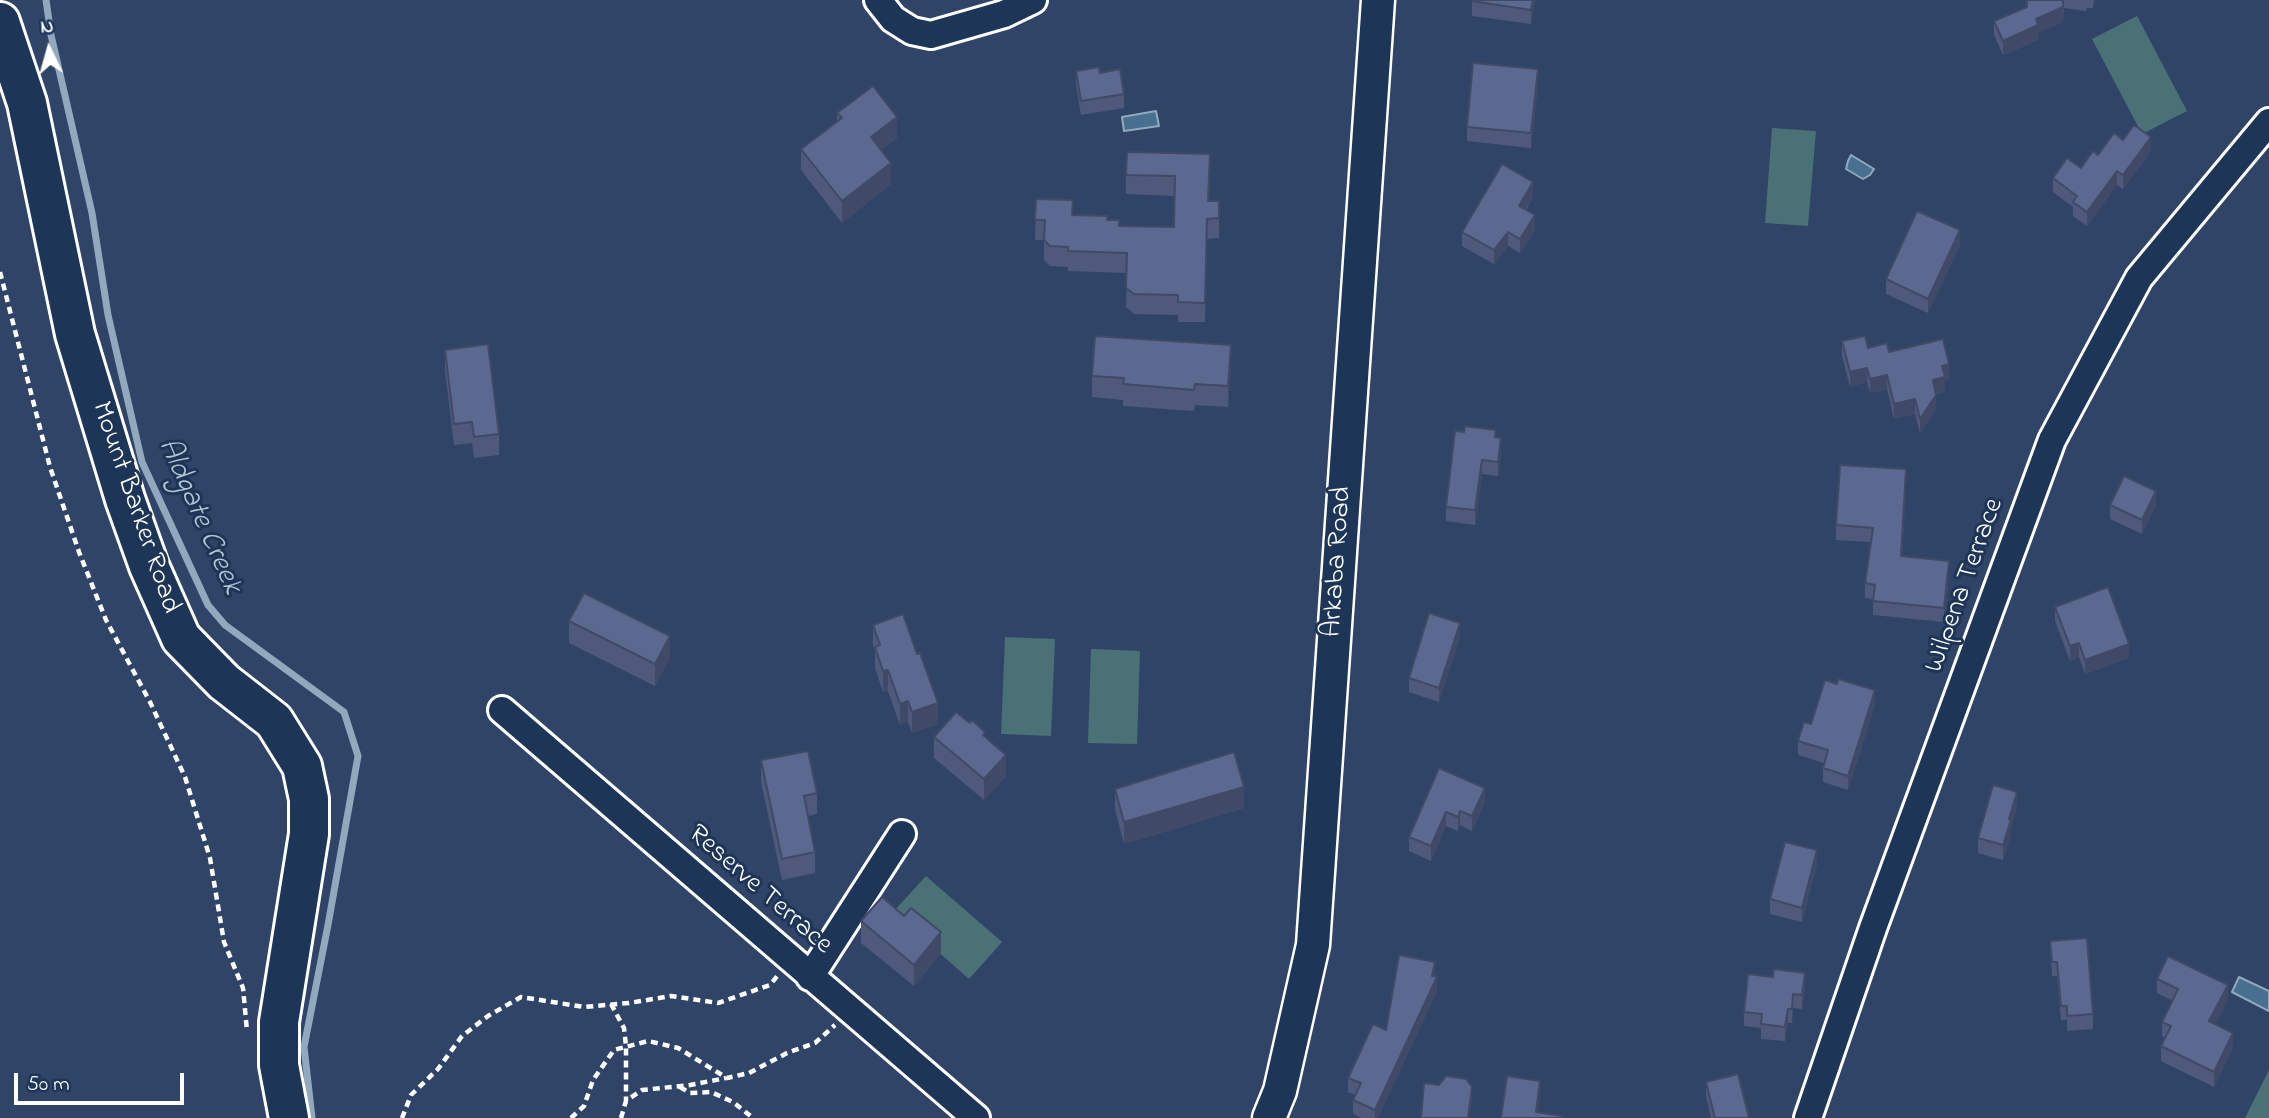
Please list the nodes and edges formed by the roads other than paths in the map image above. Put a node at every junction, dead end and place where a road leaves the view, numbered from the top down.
1 (878, 0) edge
2 (1033, 0) edge
3 (1378, 0) edge
4 (0, 22) edge
5 (2269, 122) edge
6 (502, 710) dead end
7 (902, 834) dead end
8 (801, 969) junction
9 (289, 1118) edge
10 (976, 1118) edge
11 (1269, 1118) edge
12 (1808, 1118) edge

1 - 2 street
3 - 11 street, Arkaba Road
4 - 9 main road, Mount Barker Road
5 - 12 street, Wilpena Terrace
6 - 8 street, Reserve Terrace
7 - 8 street
8 - 10 street, Reserve Terrace

